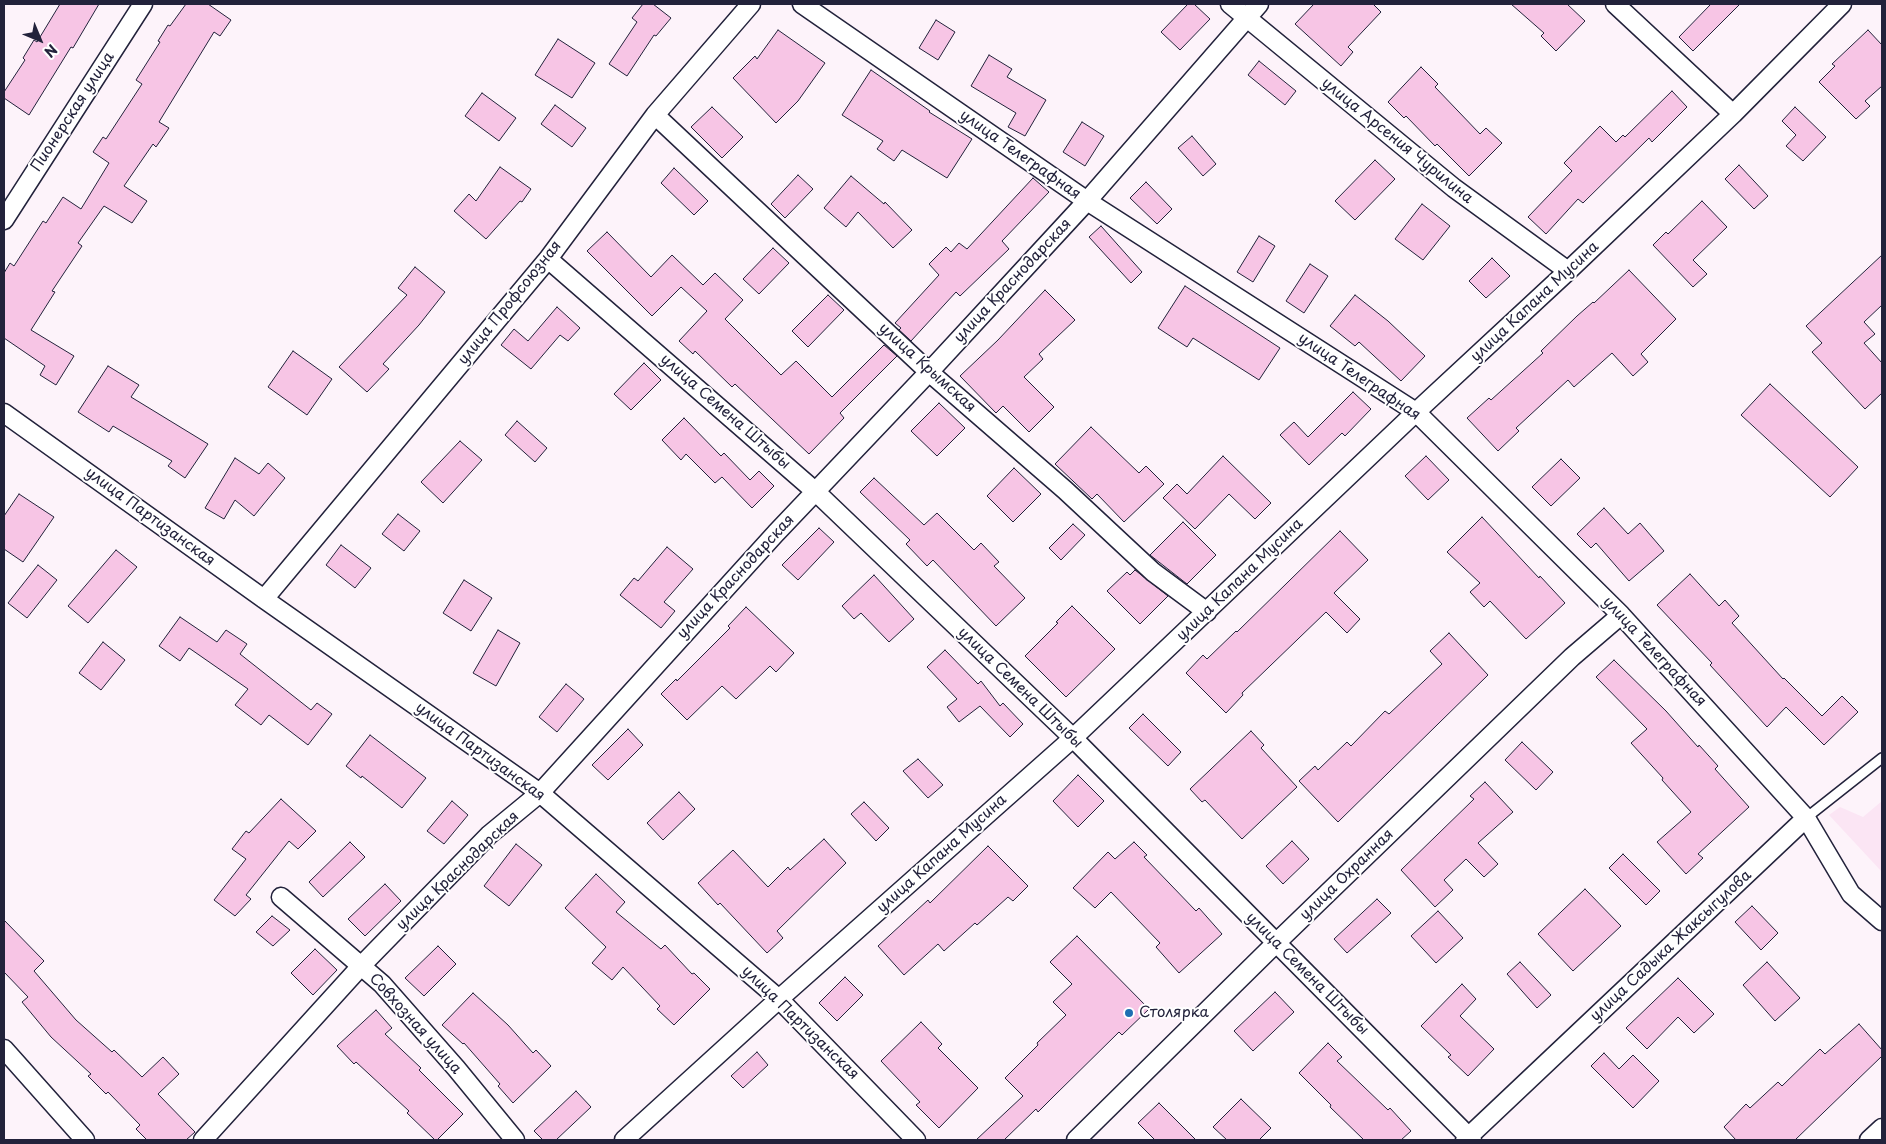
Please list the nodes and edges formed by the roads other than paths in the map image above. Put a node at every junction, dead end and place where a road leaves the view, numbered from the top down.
1 (143, 4) edge
2 (751, 4) edge
3 (802, 4) edge
4 (1230, 4) edge
5 (1259, 4) edge
6 (1615, 4) edge
7 (1842, 4) edge
8 (1246, 17) junction
9 (1733, 114) junction
10 (655, 115) junction
11 (1087, 201) junction
12 (4, 220) edge
13 (548, 259) junction
14 (1568, 271) junction
15 (930, 372) junction
16 (1416, 412) junction
17 (4, 413) edge
18 (816, 492) junction
19 (264, 599) junction
20 (1207, 612) junction
21 (1621, 615) junction
22 (1073, 738) junction
23 (1882, 758) edge
24 (540, 793) junction
25 (1806, 818) junction
26 (282, 897) dead end
27 (1882, 921) edge
28 (1276, 943) junction
29 (361, 966) junction
30 (779, 999) junction
31 (4, 1049) edge
32 (1882, 1128) edge
33 (1469, 1139) edge
34 (85, 1140) edge
35 (203, 1140) edge
36 (515, 1140) edge
37 (624, 1140) edge
38 (916, 1140) edge
39 (1076, 1140) edge
40 (1869, 1140) edge

1 - 12 street, Пионерская улица
2 - 10 street, улица Профсоюзная
3 - 11 street, улица Телеграфная
4 - 8 street, улица Арсения Чурилина
5 - 8 street, улица Краснодарская
6 - 9 street
7 - 9 street, улица Капана Мусина
8 - 11 street, улица Краснодарская
8 - 14 street, улица Арсения Чурилина
9 - 14 street, улица Капана Мусина
10 - 13 street, улица Профсоюзная
10 - 15 street, улица Крымская
11 - 15 street, улица Краснодарская
11 - 16 street, улица Телеграфная
13 - 18 street, улица Семена Штыбы
13 - 19 street, улица Профсоюзная
14 - 16 street, улица Капана Мусина
15 - 18 street, улица Краснодарская
15 - 20 street, улица Крымская
16 - 20 street, улица Капана Мусина
16 - 21 street, улица Телеграфная
17 - 19 street, улица Партизанская
18 - 22 street, улица Семена Штыбы
18 - 24 street, улица Краснодарская
19 - 24 street, улица Партизанская
20 - 22 street, улица Капана Мусина
21 - 25 street, улица Телеграфная
21 - 28 street, улица Охранная
22 - 28 street, улица Семена Штыбы
22 - 30 street, улица Капана Мусина
23 - 25 lane, улица Садыка Жаксыгулова
24 - 29 street, улица Краснодарская
24 - 30 street, улица Партизанская
25 - 27 street, улица Телеграфная
25 - 33 street, улица Садыка Жаксыгулова
26 - 29 street, Совхозная улица
28 - 33 street, улица Семена Штыбы
28 - 39 street, улица Охранная
29 - 35 street, улица Краснодарская
29 - 36 street, Совхозная улица
30 - 37 street, улица Капана Мусина
30 - 38 street, улица Партизанская
31 - 34 street
32 - 40 street

